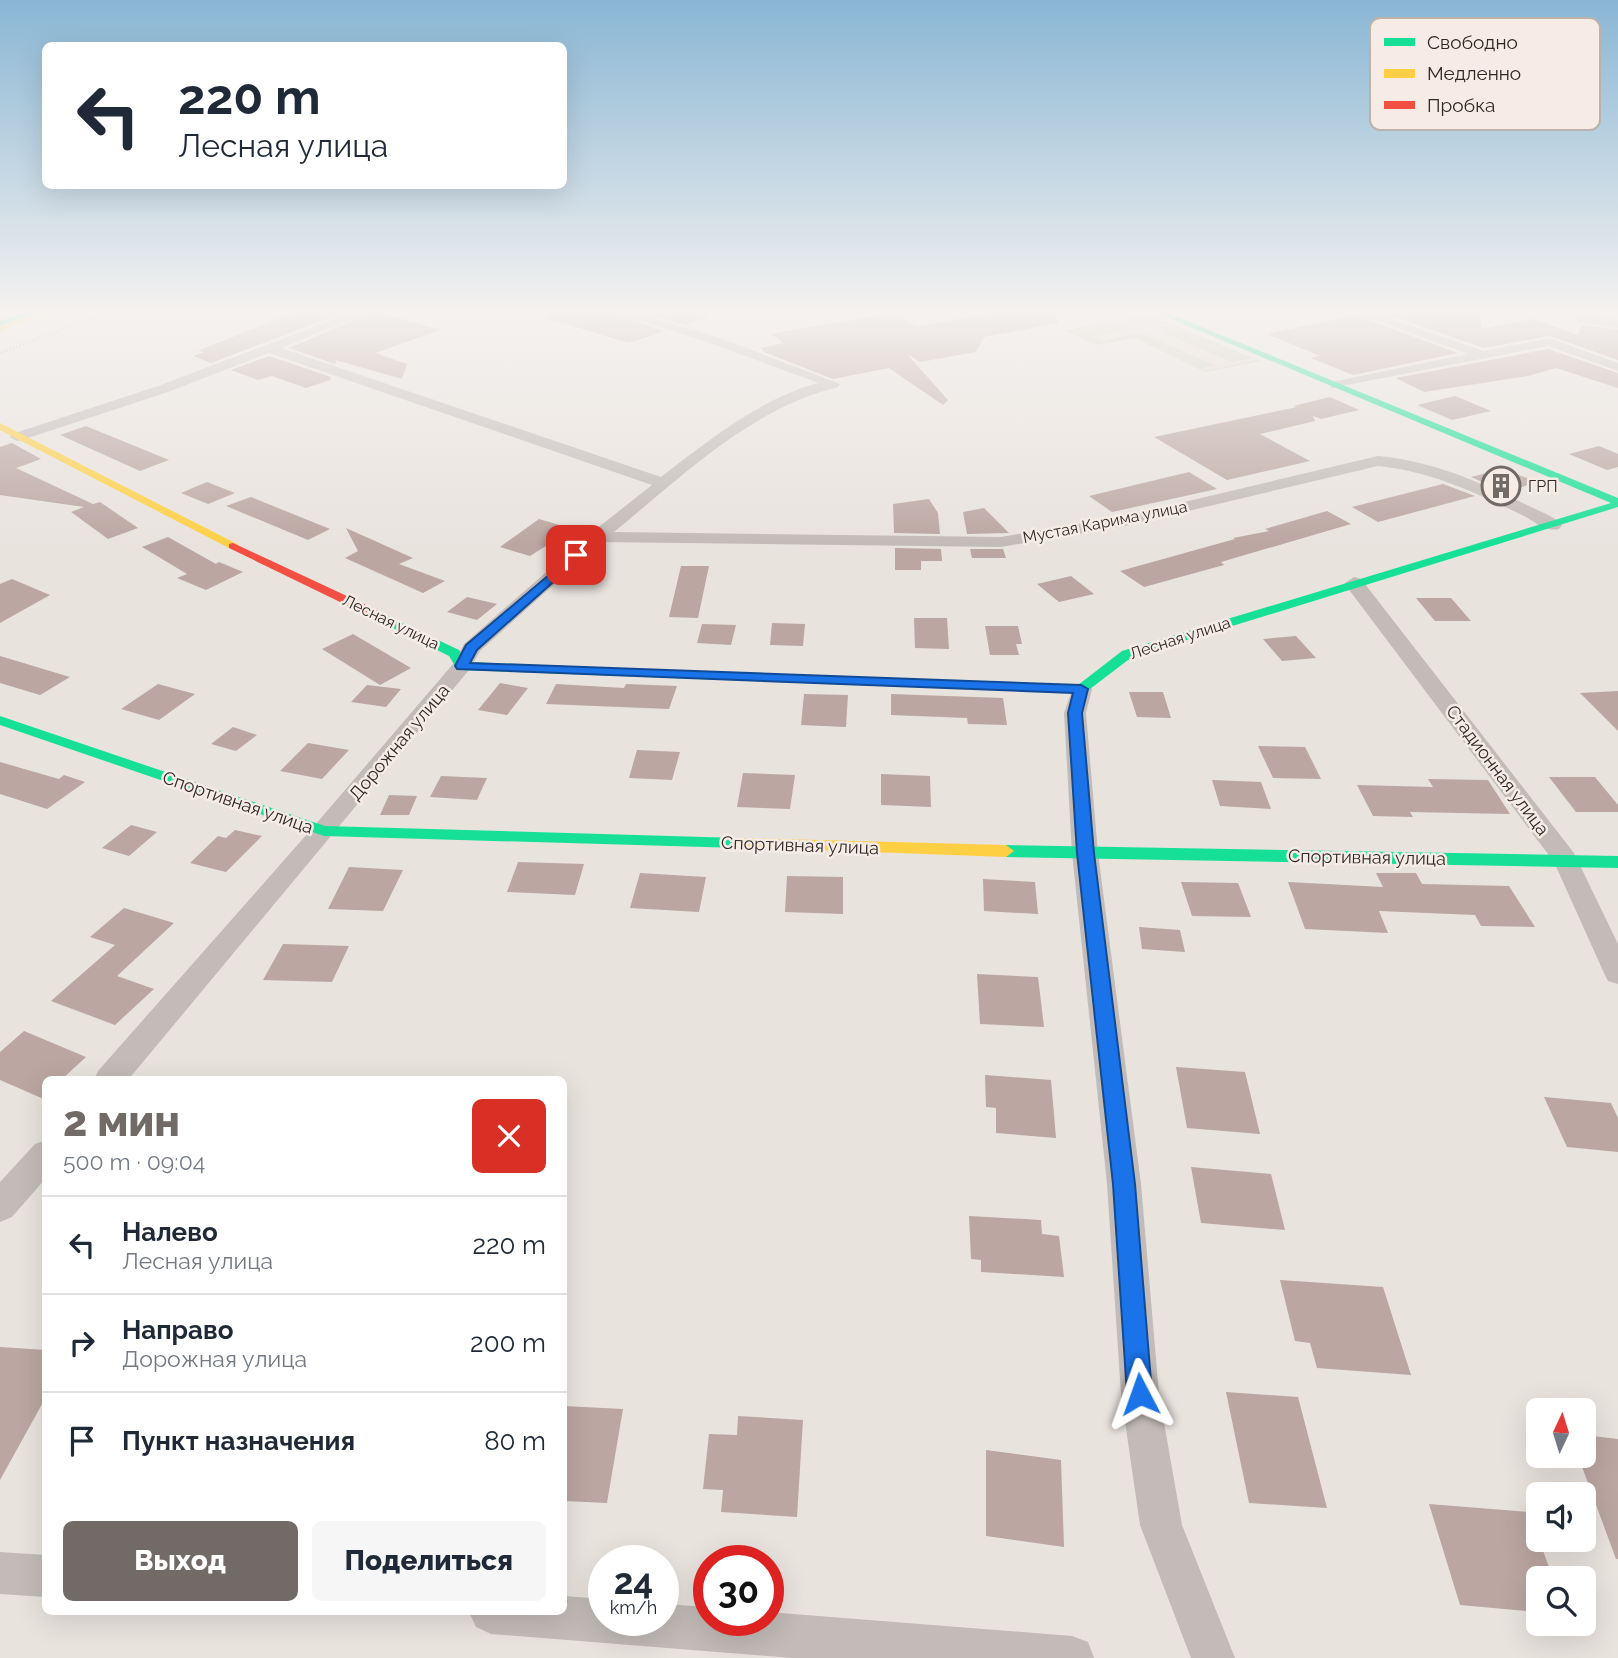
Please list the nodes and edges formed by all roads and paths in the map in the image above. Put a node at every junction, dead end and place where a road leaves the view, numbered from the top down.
1 (159, 390) edge
2 (391, 390) edge
3 (807, 390) edge
4 (1349, 390) edge
5 (0, 426) edge
6 (17, 437) junction
7 (665, 484) junction
8 (1618, 503) edge
9 (1553, 525) junction
10 (597, 537) junction
11 (1354, 583) junction
12 (462, 666) junction
13 (1081, 689) junction
14 (0, 720) edge
15 (324, 831) junction
16 (1085, 853) junction
17 (1565, 859) junction
18 (1618, 862) edge
19 (1618, 973) edge
20 (113, 1076) edge
21 (42, 1159) edge
22 (0, 1206) edge
23 (0, 1573) edge
24 (42, 1576) edge
25 (529, 1615) edge
26 (1072, 1658) edge
27 (1213, 1658) edge

1 - 6 street
2 - 7 street
3 - 7 street, Дорожная улица
4 - 8 main road
5 - 6 main road, Лесная улица
6 - 12 main road, Лесная улица
7 - 10 street, Дорожная улица
8 - 9 main road, Лесная улица
9 - 10 street, Мустая Карима улица
9 - 11 main road, Лесная улица
10 - 12 street, Дорожная улица
11 - 13 main road, Лесная улица
11 - 17 street, Стадионная улица
12 - 13 main road
12 - 15 street, Дорожная улица
13 - 16 street
14 - 15 main road, Спортивная улица
15 - 16 main road, Спортивная улица
15 - 20 street, Дорожная улица
16 - 17 main road, Спортивная улица
16 - 27 street
17 - 18 main road, Спортивная улица
17 - 19 street, Стадионная улица
21 - 22 street
23 - 24 street
25 - 26 street

